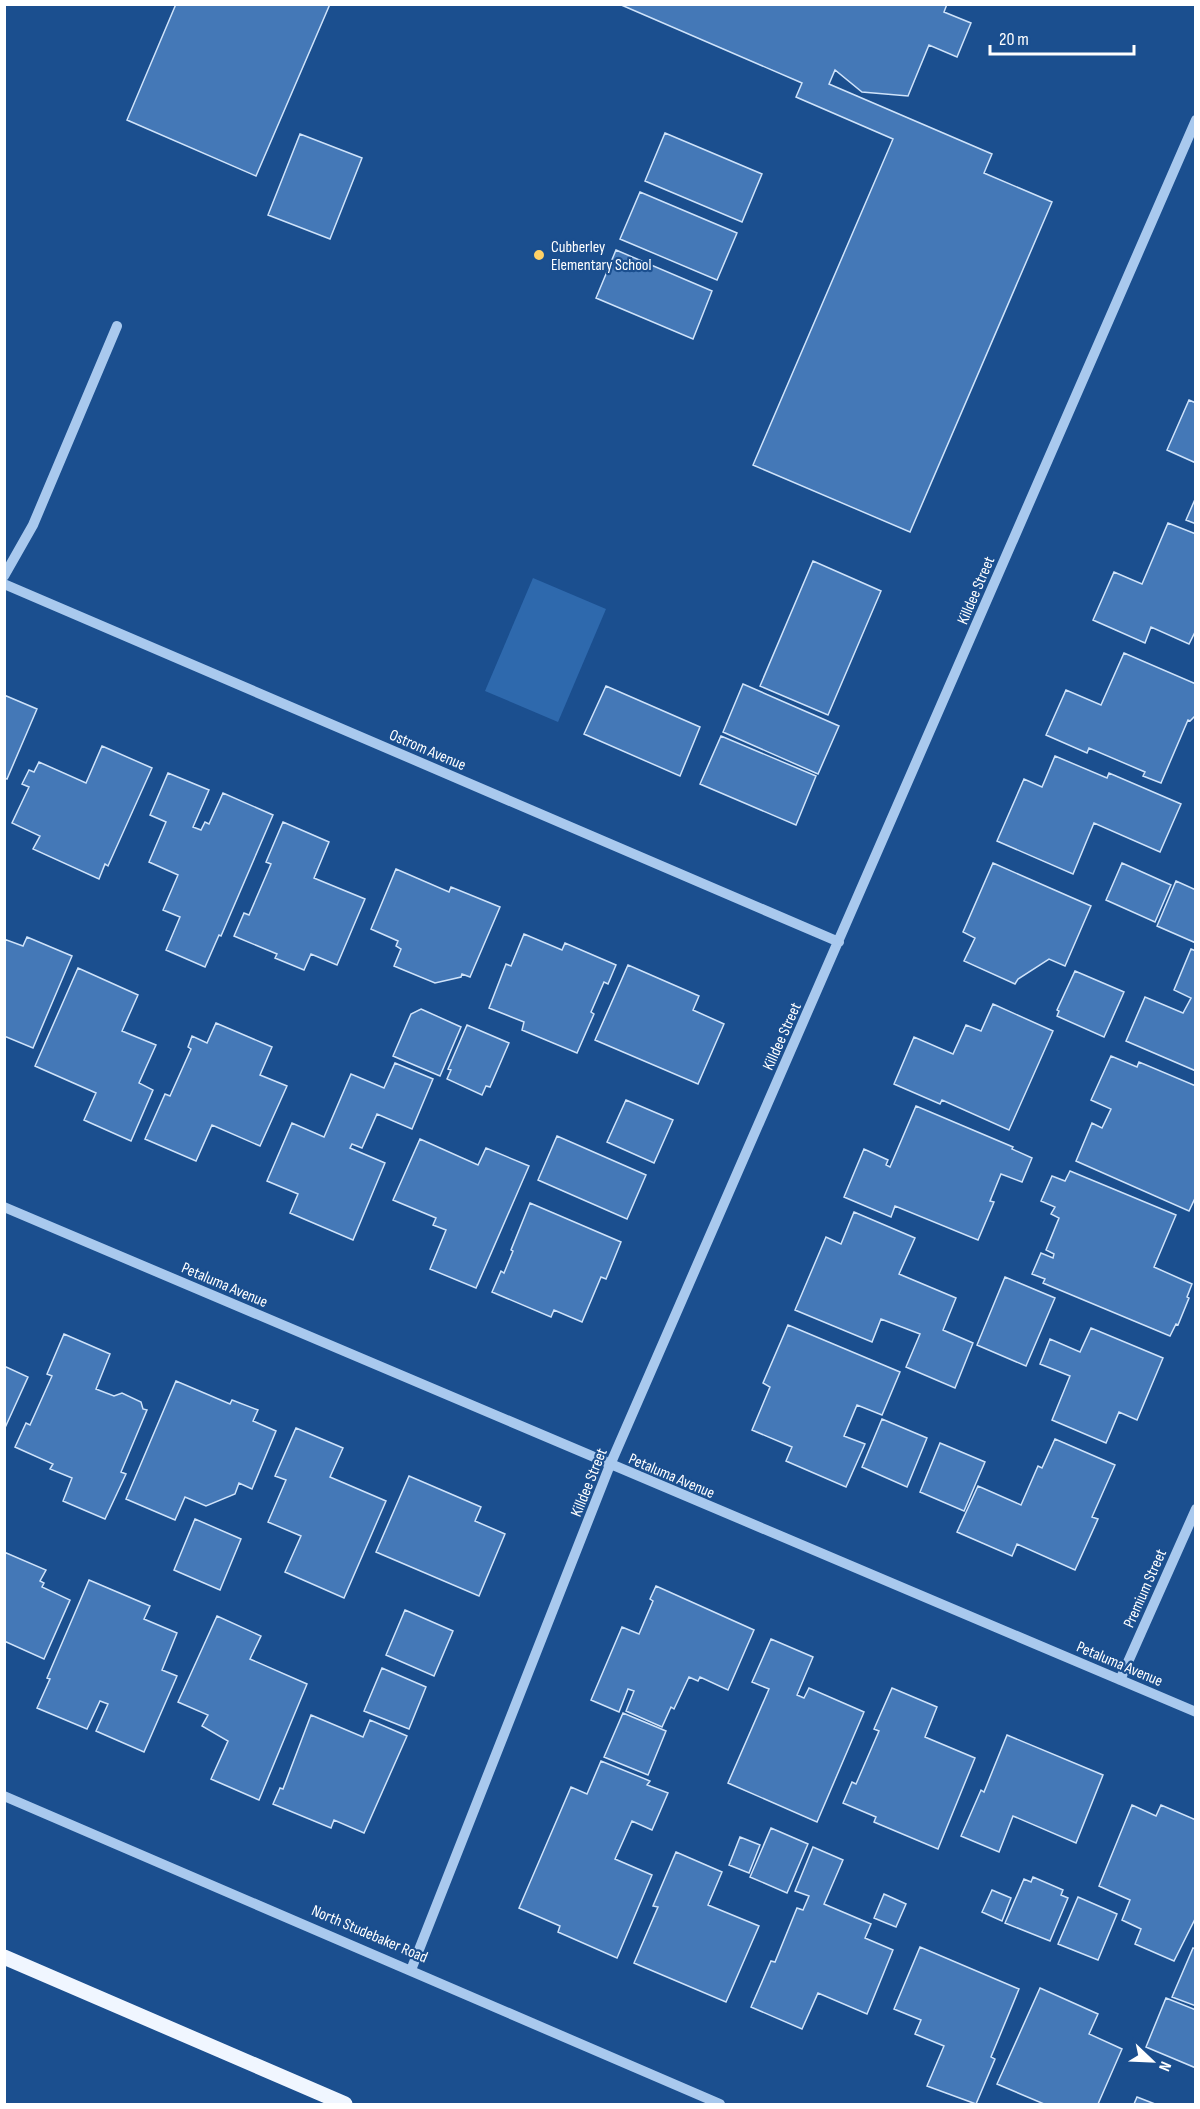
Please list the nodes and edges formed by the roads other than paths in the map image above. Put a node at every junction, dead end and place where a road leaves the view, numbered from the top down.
1 (1196, 120) edge
2 (117, 326) dead end
3 (4, 576) edge
4 (4, 584) edge
5 (839, 942) junction
6 (4, 1207) edge
7 (610, 1465) junction
8 (1196, 1509) edge
9 (1120, 1680) junction
10 (1196, 1712) edge
11 (4, 1796) edge
12 (4, 1957) edge
13 (411, 1970) junction
14 (345, 2104) edge
15 (720, 2104) edge

1 - 5 street, Killdee Street
2 - 3 street
4 - 5 street, Ostrom Avenue
5 - 7 street, Killdee Street
6 - 7 street, Petaluma Avenue
7 - 9 street, Petaluma Avenue
7 - 13 street, Killdee Street
8 - 9 street, Premium Street
9 - 10 street, Petaluma Avenue
11 - 13 street, North Studebaker Road
12 - 14 main road
13 - 15 street, North Studebaker Road

